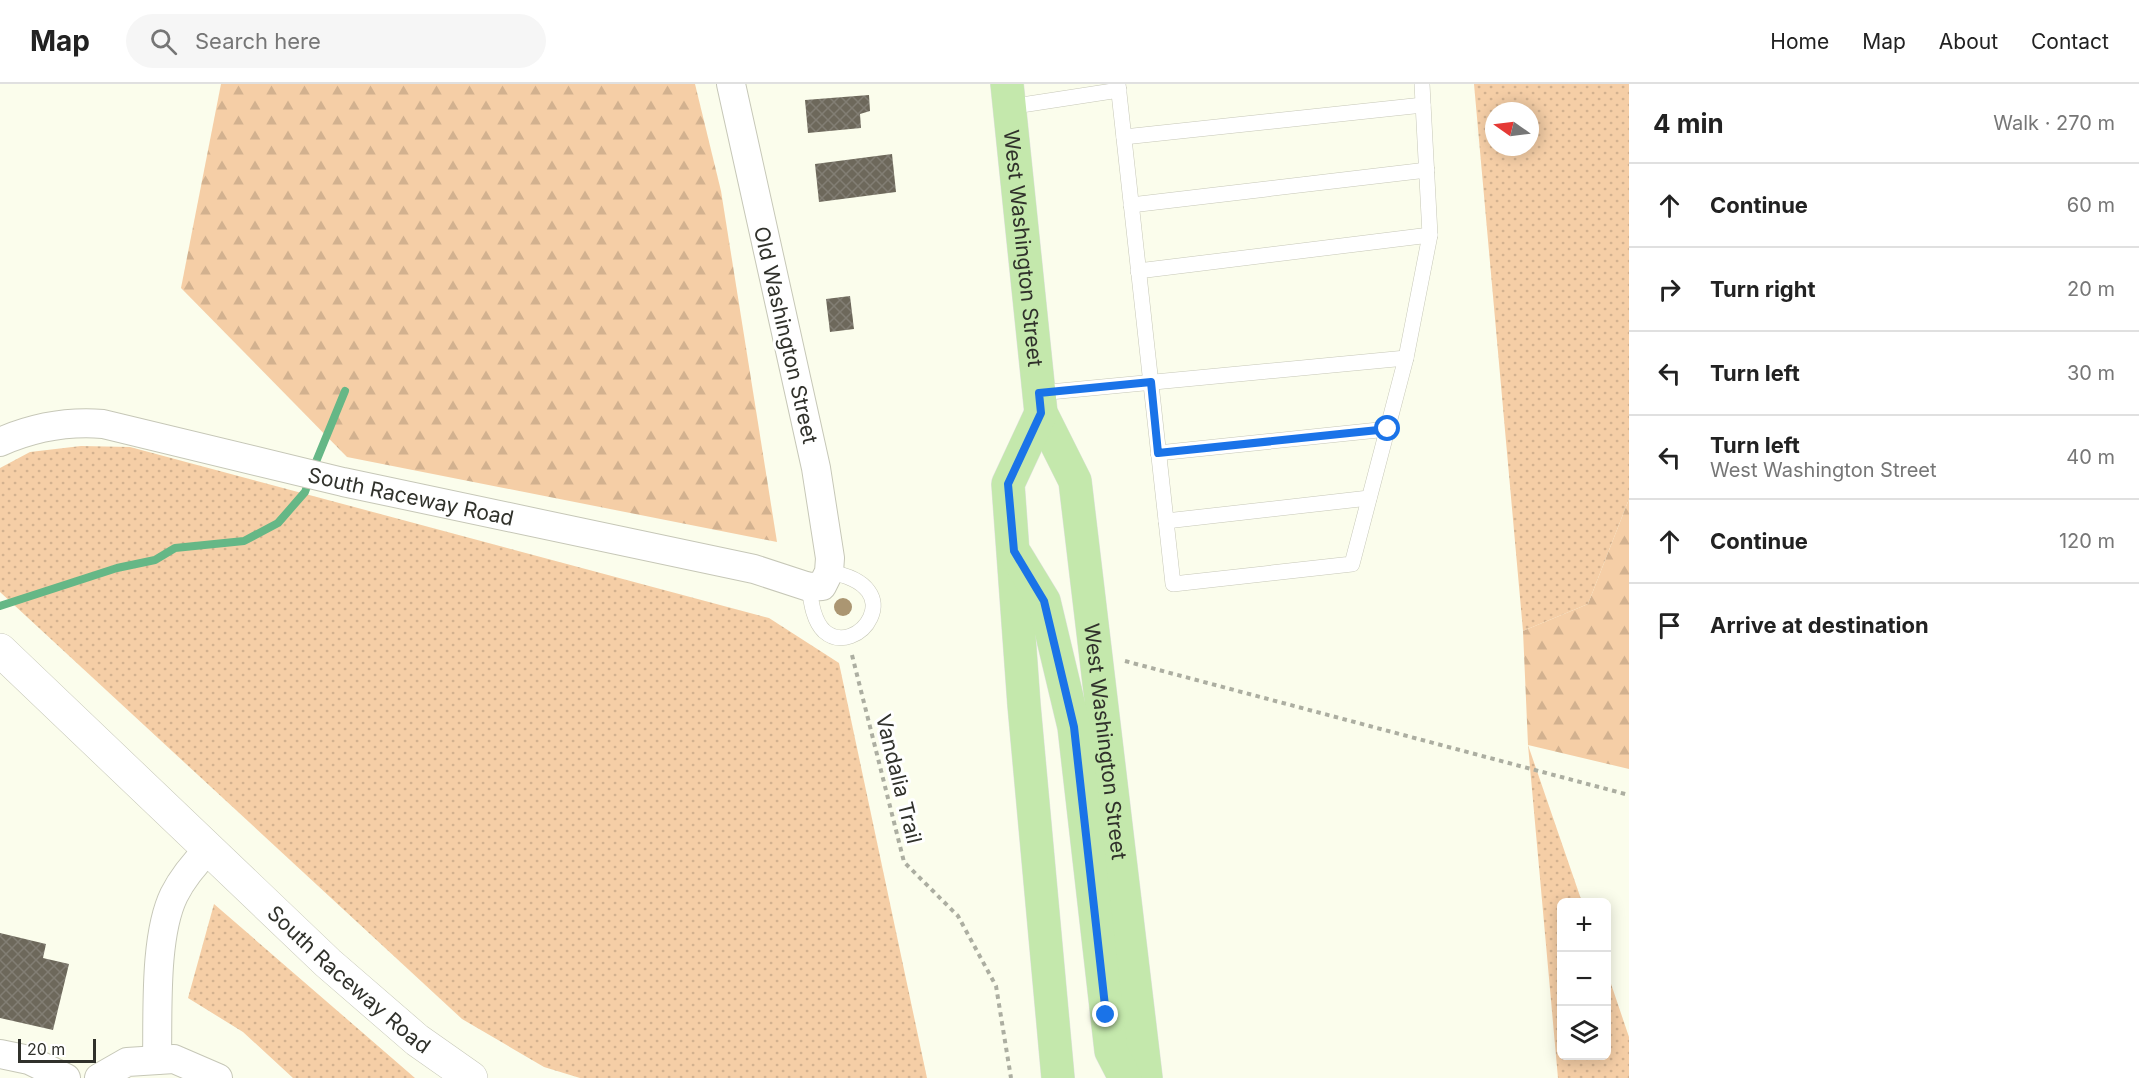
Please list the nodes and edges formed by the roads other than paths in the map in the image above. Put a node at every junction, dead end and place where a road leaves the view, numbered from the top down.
1 (730, 84) edge
2 (1422, 84) edge
3 (1119, 87) edge
4 (1008, 95) edge
5 (1424, 105) junction
6 (1124, 137) junction
7 (1427, 170) junction
8 (1131, 205) junction
9 (1430, 235) junction
10 (1138, 271) junction
11 (1406, 358) junction
12 (1151, 382) junction
13 (1040, 403) junction
14 (1388, 429) junction
15 (0, 442) edge
16 (1158, 453) junction
17 (1369, 498) junction
18 (1166, 521) junction
19 (1014, 551) junction
20 (820, 582) junction
21 (0, 650) edge
22 (207, 850) junction
23 (0, 1054) edge
24 (157, 1060) junction
25 (66, 1078) edge
26 (99, 1078) edge
27 (218, 1078) edge
28 (471, 1078) edge
29 (1058, 1078) edge
30 (1125, 1078) edge
31 (1146, 1078) edge

1 - 20 street, Old Washington Street
2 - 5 lane
3 - 4 lane
3 - 6 lane
4 - 13 main road, West Washington Street
5 - 6 lane
5 - 7 lane
6 - 8 lane
7 - 8 lane
7 - 9 lane
8 - 10 lane
9 - 10 lane
9 - 11 lane
10 - 12 lane
11 - 12 lane
11 - 14 lane
12 - 13 lane
12 - 16 lane
13 - 19 main road
13 - 31 main road, West Washington Street
14 - 16 lane
14 - 17 lane
15 - 20 street, South Raceway Road
16 - 18 lane
17 - 18 lane
17 - 18 lane
19 - 29 main road
19 - 30 main road
20 - 20 lane
21 - 22 main road, South Raceway Road
22 - 24 street
22 - 28 main road, South Raceway Road
23 - 25 street
24 - 26 street
24 - 27 street

